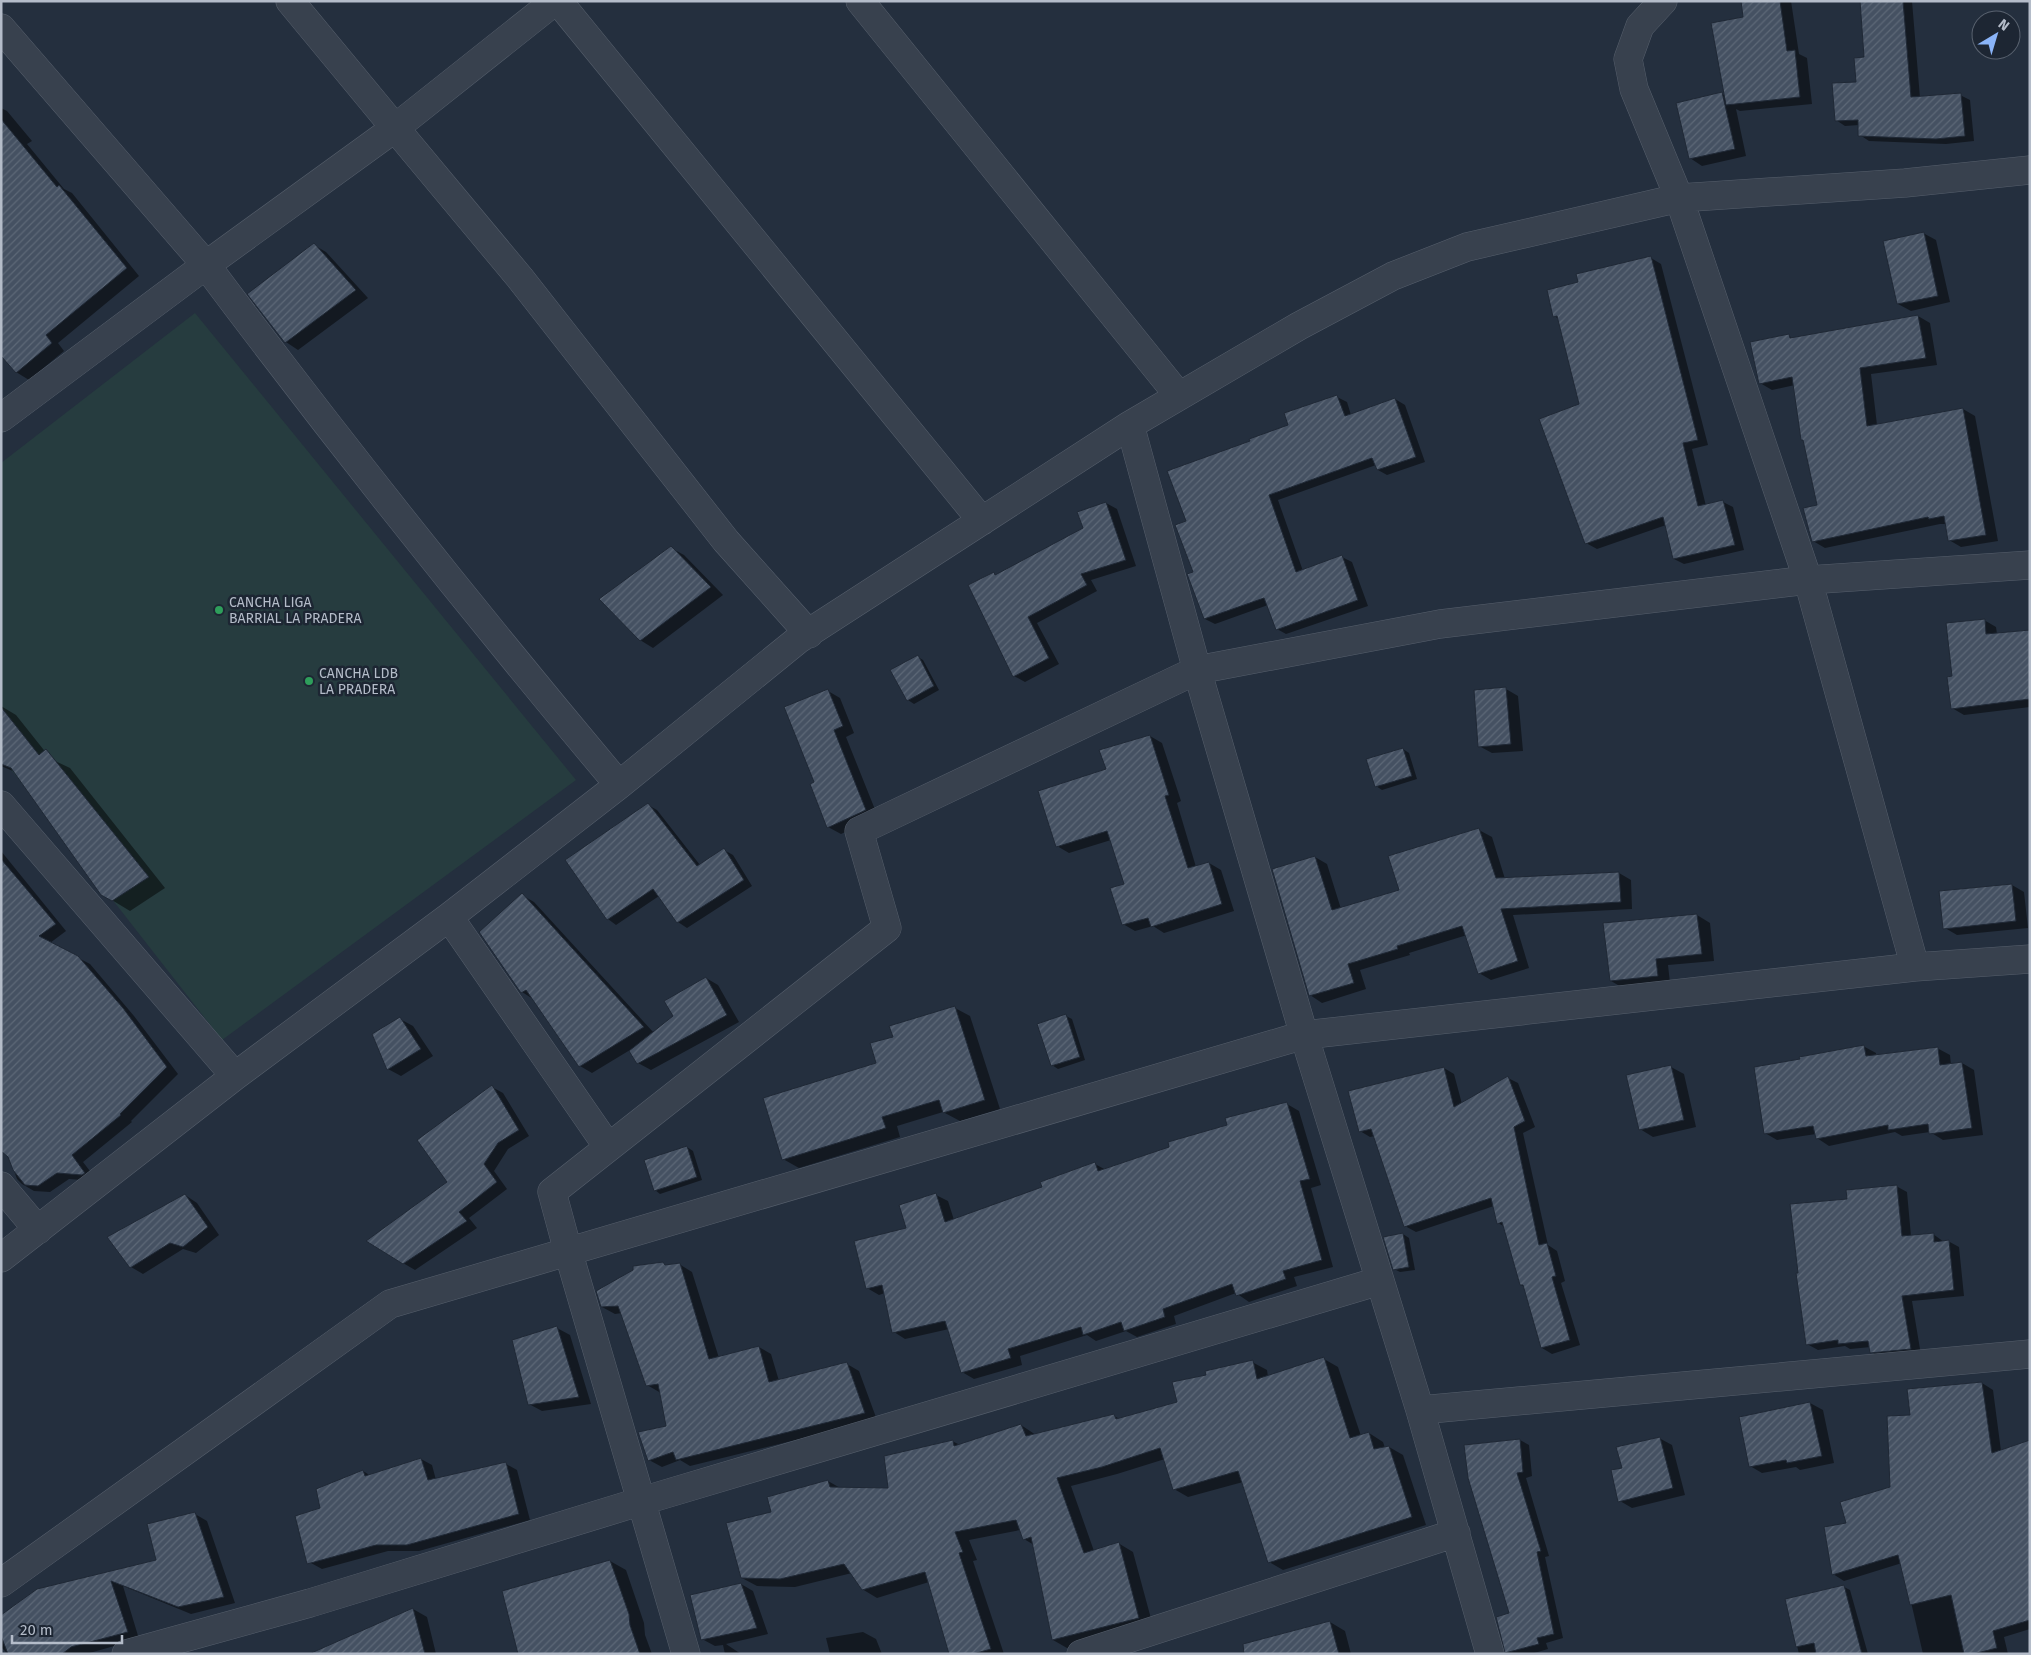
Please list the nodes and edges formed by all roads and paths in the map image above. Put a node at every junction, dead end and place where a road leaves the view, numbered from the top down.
1 (290, 1) edge
2 (557, 1) edge
3 (860, 1) edge
4 (1663, 1) edge
5 (1, 28) edge
6 (395, 128) junction
7 (2030, 170) edge
8 (1679, 198) junction
9 (206, 266) junction
10 (1179, 396) junction
11 (1, 418) edge
12 (1130, 425) junction
13 (982, 521) junction
14 (2030, 565) edge
15 (1808, 580) junction
16 (809, 634) junction
17 (1197, 670) junction
18 (618, 785) junction
19 (1, 805) edge
20 (449, 917) junction
21 (2030, 960) edge
22 (1915, 967) junction
23 (1304, 1035) junction
24 (235, 1076) junction
25 (608, 1147) junction
26 (1, 1186) edge
27 (38, 1230) junction
28 (568, 1251) junction
29 (1, 1258) edge
30 (1379, 1281) junction
31 (2030, 1354) edge
32 (1420, 1410) junction
33 (642, 1501) junction
34 (1456, 1533) junction
35 (1, 1583) edge
36 (126, 1654) edge
37 (686, 1654) edge
38 (1081, 1654) edge
39 (1490, 1654) edge

1 - 6 street
2 - 6 street
2 - 13 street
3 - 10 street
4 - 8 street
5 - 9 street
6 - 9 street
6 - 16 street
7 - 8 street
8 - 10 street
8 - 15 street
9 - 11 street
9 - 18 street
10 - 12 street
12 - 13 street
12 - 17 street
13 - 16 street
14 - 15 street
15 - 17 street
15 - 22 street
16 - 18 street
17 - 23 street
17 - 25 street
18 - 20 street
19 - 24 street
20 - 24 street
20 - 25 street
21 - 22 street
22 - 23 street
23 - 28 street
23 - 30 street
24 - 27 street
25 - 28 street
26 - 27 street
27 - 29 street
28 - 33 street
28 - 35 street
30 - 32 street
30 - 33 street
31 - 32 street
32 - 34 street
33 - 36 street
33 - 37 street
34 - 38 street
34 - 39 street

